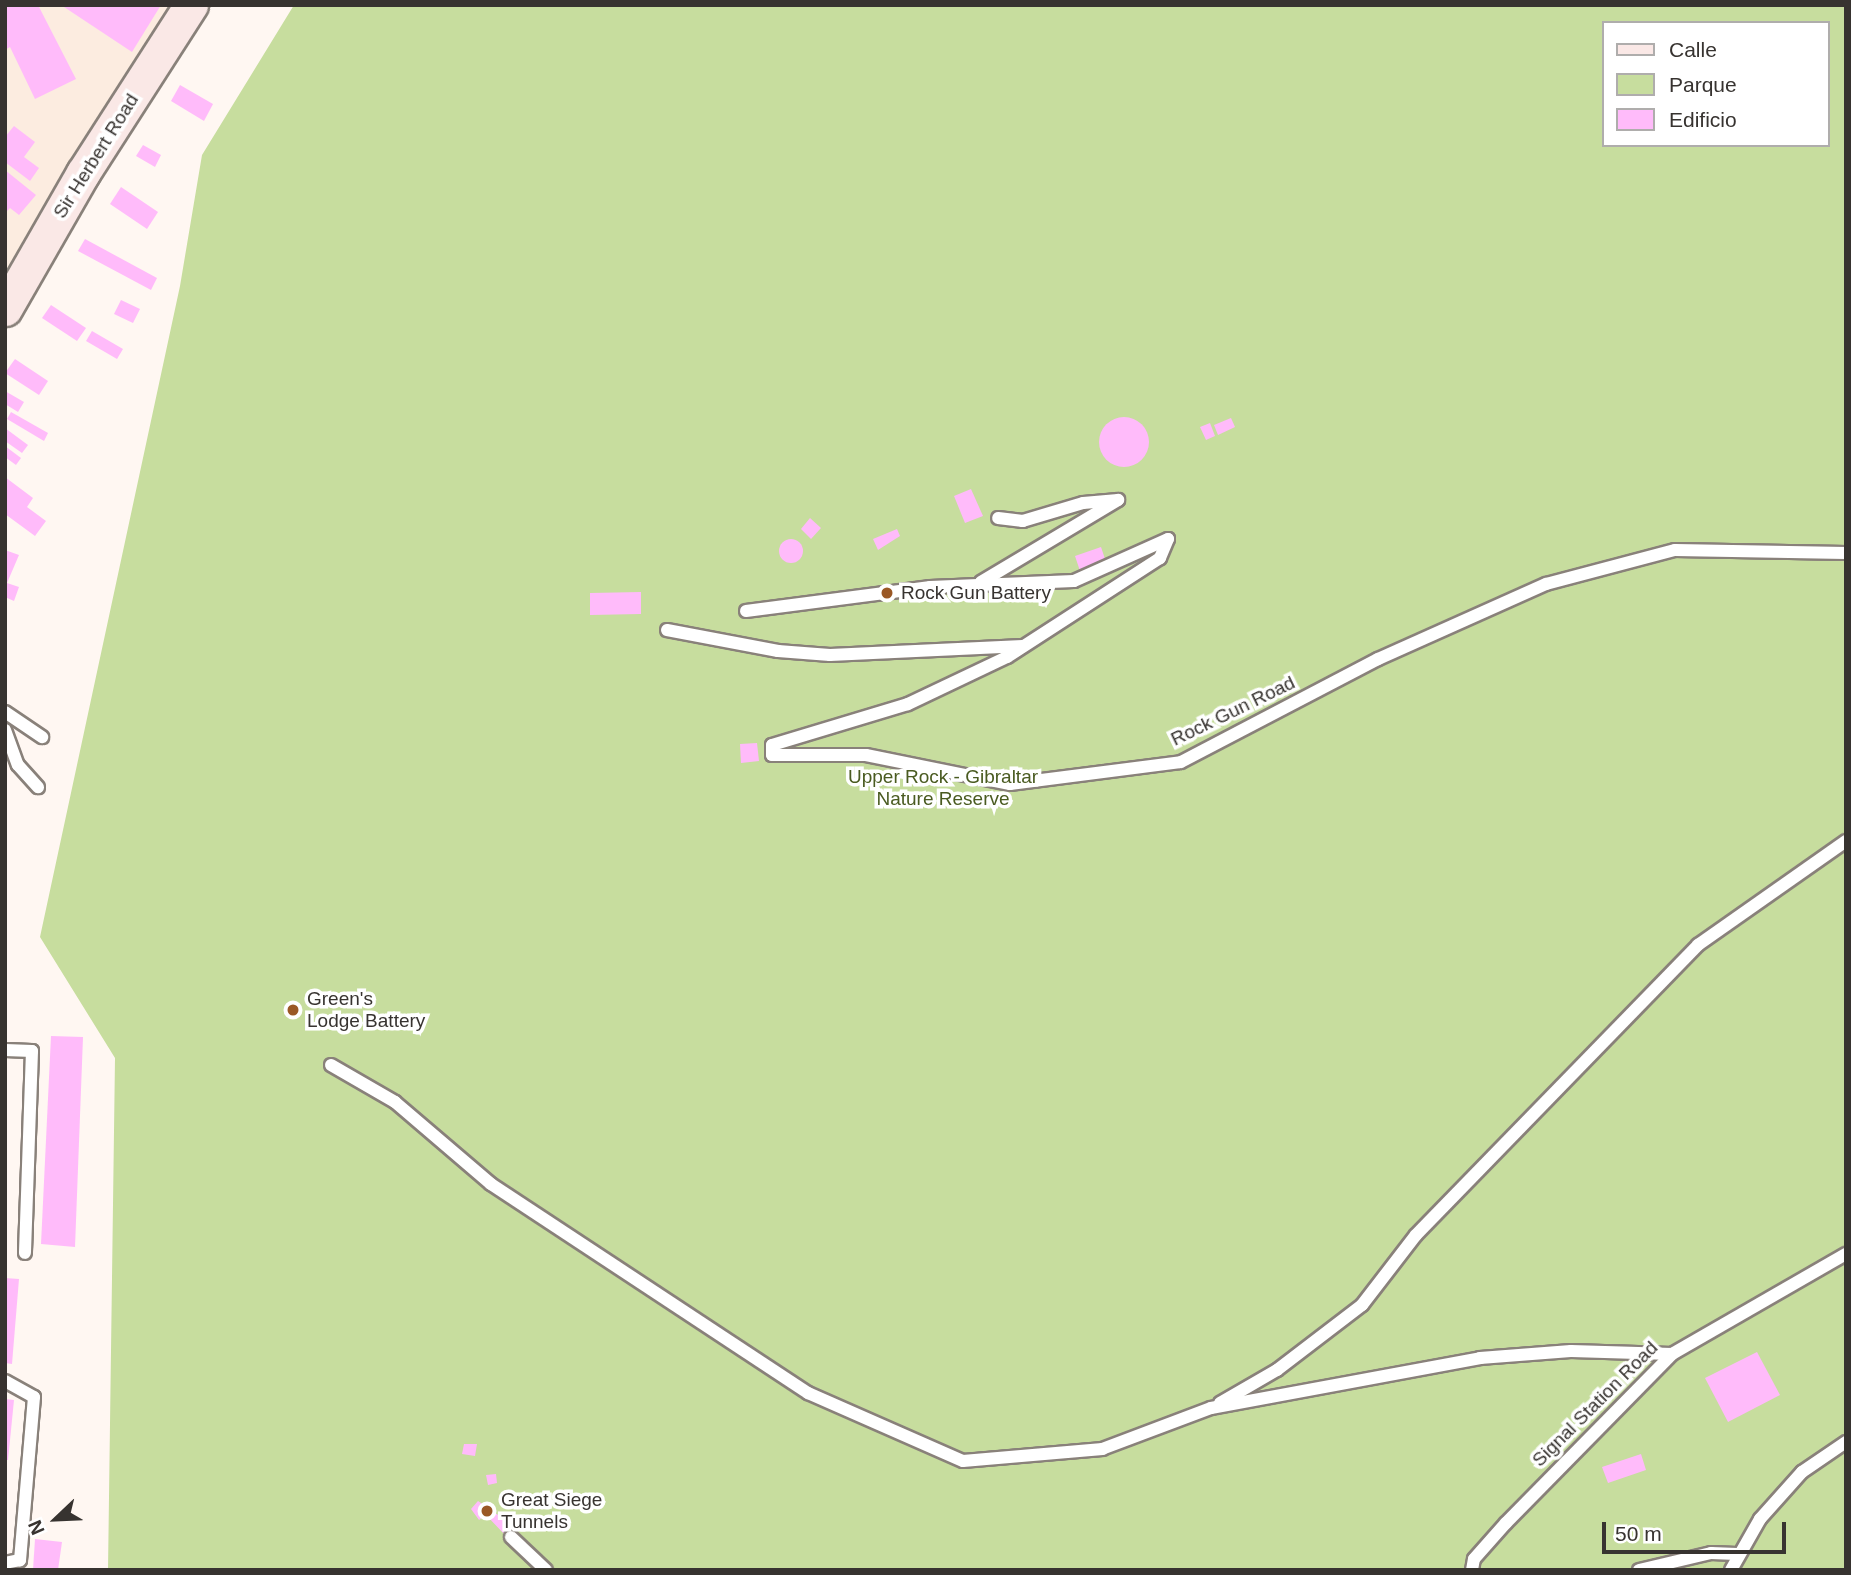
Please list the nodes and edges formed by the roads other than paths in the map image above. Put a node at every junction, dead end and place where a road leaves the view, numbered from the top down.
1 (191, 5) edge
2 (5, 309) edge
3 (998, 518) dead end
4 (1846, 553) edge
5 (978, 584) junction
6 (746, 611) dead end
7 (667, 629) dead end
8 (1023, 646) junction
9 (5, 712) edge
10 (5, 730) edge
11 (43, 737) dead end
12 (38, 787) dead end
13 (1846, 841) edge
14 (5, 1050) edge
15 (331, 1065) dead end
16 (26, 1253) dead end
17 (1846, 1254) edge
18 (1672, 1354) junction
19 (5, 1381) edge
20 (1211, 1408) junction
21 (1842, 1446) edge
22 (511, 1537) dead end
23 (1737, 1554) junction
24 (5, 1563) edge
25 (546, 1570) edge
26 (1472, 1570) edge
27 (1639, 1570) edge
28 (1731, 1570) edge

1 - 2 main road, Sir Herbert Road
3 - 5 lane
4 - 8 lane, Rock Gun Road
5 - 6 lane
5 - 8 lane, Rock Gun Road
7 - 8 lane
9 - 11 lane
10 - 12 lane
13 - 20 lane
14 - 16 lane
15 - 20 lane
17 - 18 lane, Signal Station Road
18 - 20 lane
18 - 26 lane, Signal Station Road
19 - 24 lane
21 - 23 lane
22 - 25 lane
23 - 27 lane
23 - 28 lane

